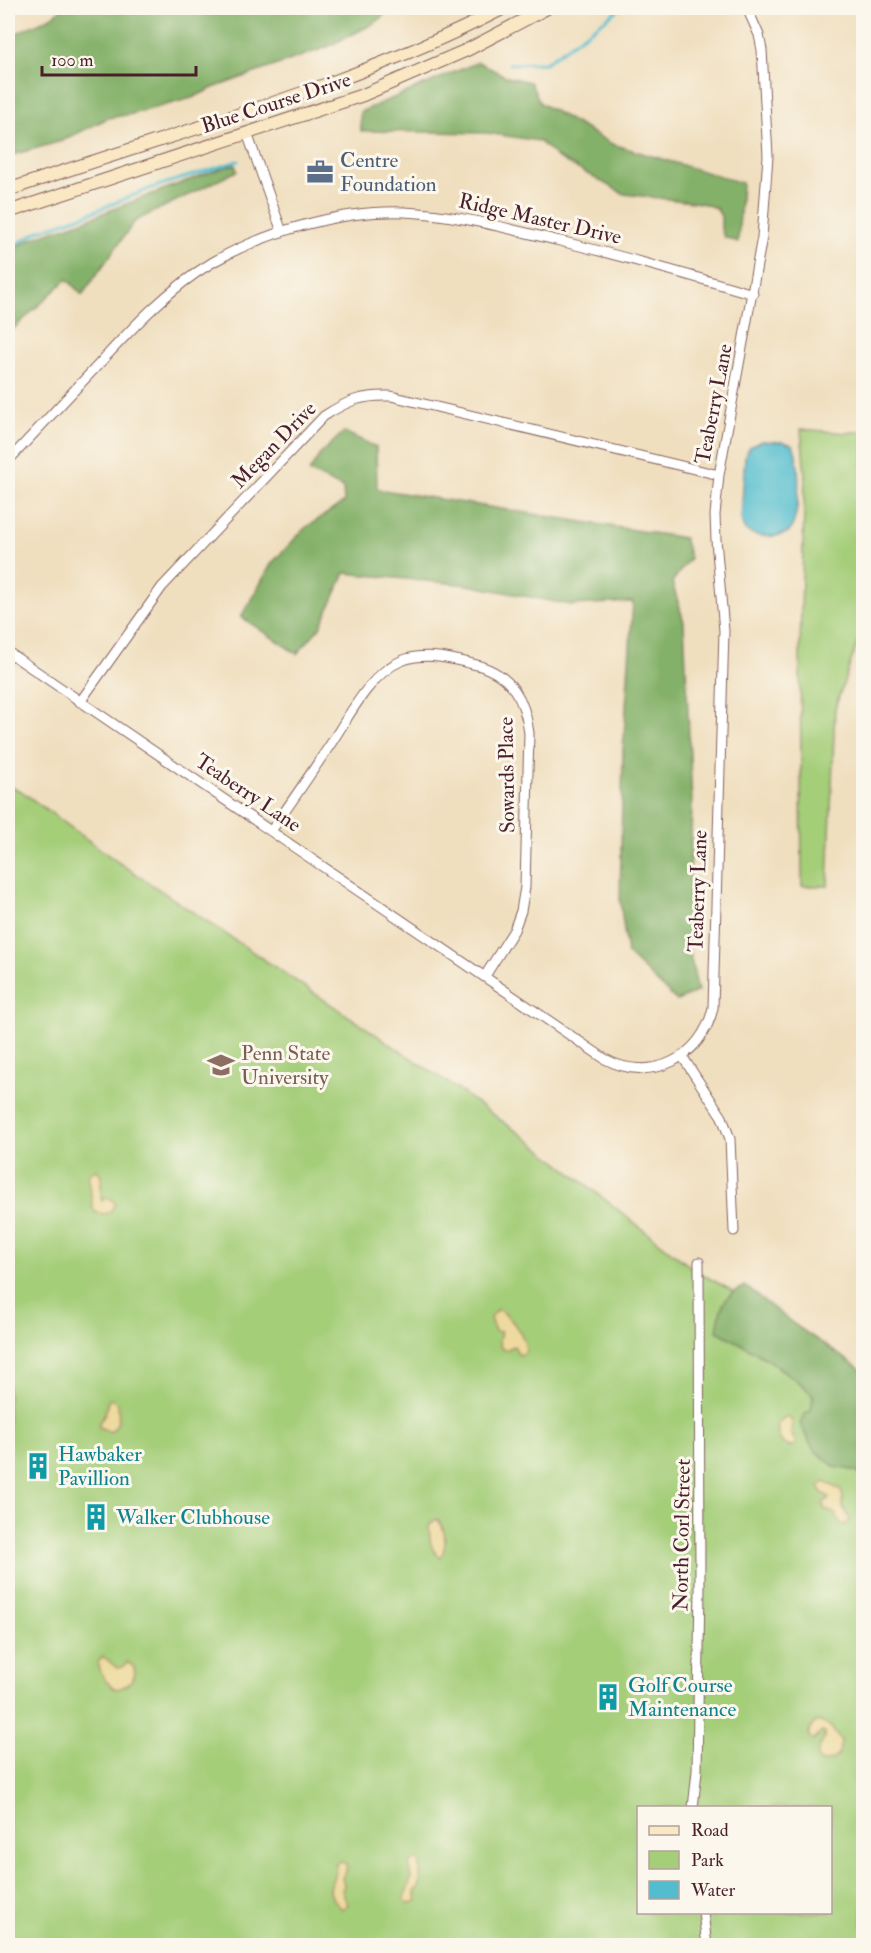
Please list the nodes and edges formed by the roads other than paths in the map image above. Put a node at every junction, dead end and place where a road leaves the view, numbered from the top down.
1 (504, 8) edge
2 (547, 8) edge
3 (747, 8) edge
4 (247, 133) junction
5 (8, 190) edge
6 (8, 212) edge
7 (282, 232) junction
8 (753, 294) junction
9 (8, 461) edge
10 (719, 475) junction
11 (8, 652) edge
12 (80, 702) junction
13 (271, 831) junction
14 (485, 976) junction
15 (682, 1056) junction
16 (734, 1231) dead end
17 (699, 1262) dead end
18 (693, 1806) edge
19 (703, 1914) edge
20 (707, 1946) edge

1 - 5 main road, Blue Course Drive
2 - 4 main road, Blue Course Drive
3 - 8 street, Teaberry Lane
4 - 6 main road, Blue Course Drive
4 - 7 street
7 - 8 street, Ridge Master Drive
7 - 9 street, Ridge Master Drive
8 - 10 street, Teaberry Lane
10 - 12 street, Megan Drive
10 - 15 street, Teaberry Lane
11 - 12 street
12 - 13 street, Teaberry Lane
13 - 14 street, Teaberry Lane
13 - 14 street, Sowards Place
14 - 15 street, Teaberry Lane
15 - 16 street
17 - 18 street, North Corl Street
19 - 20 street

